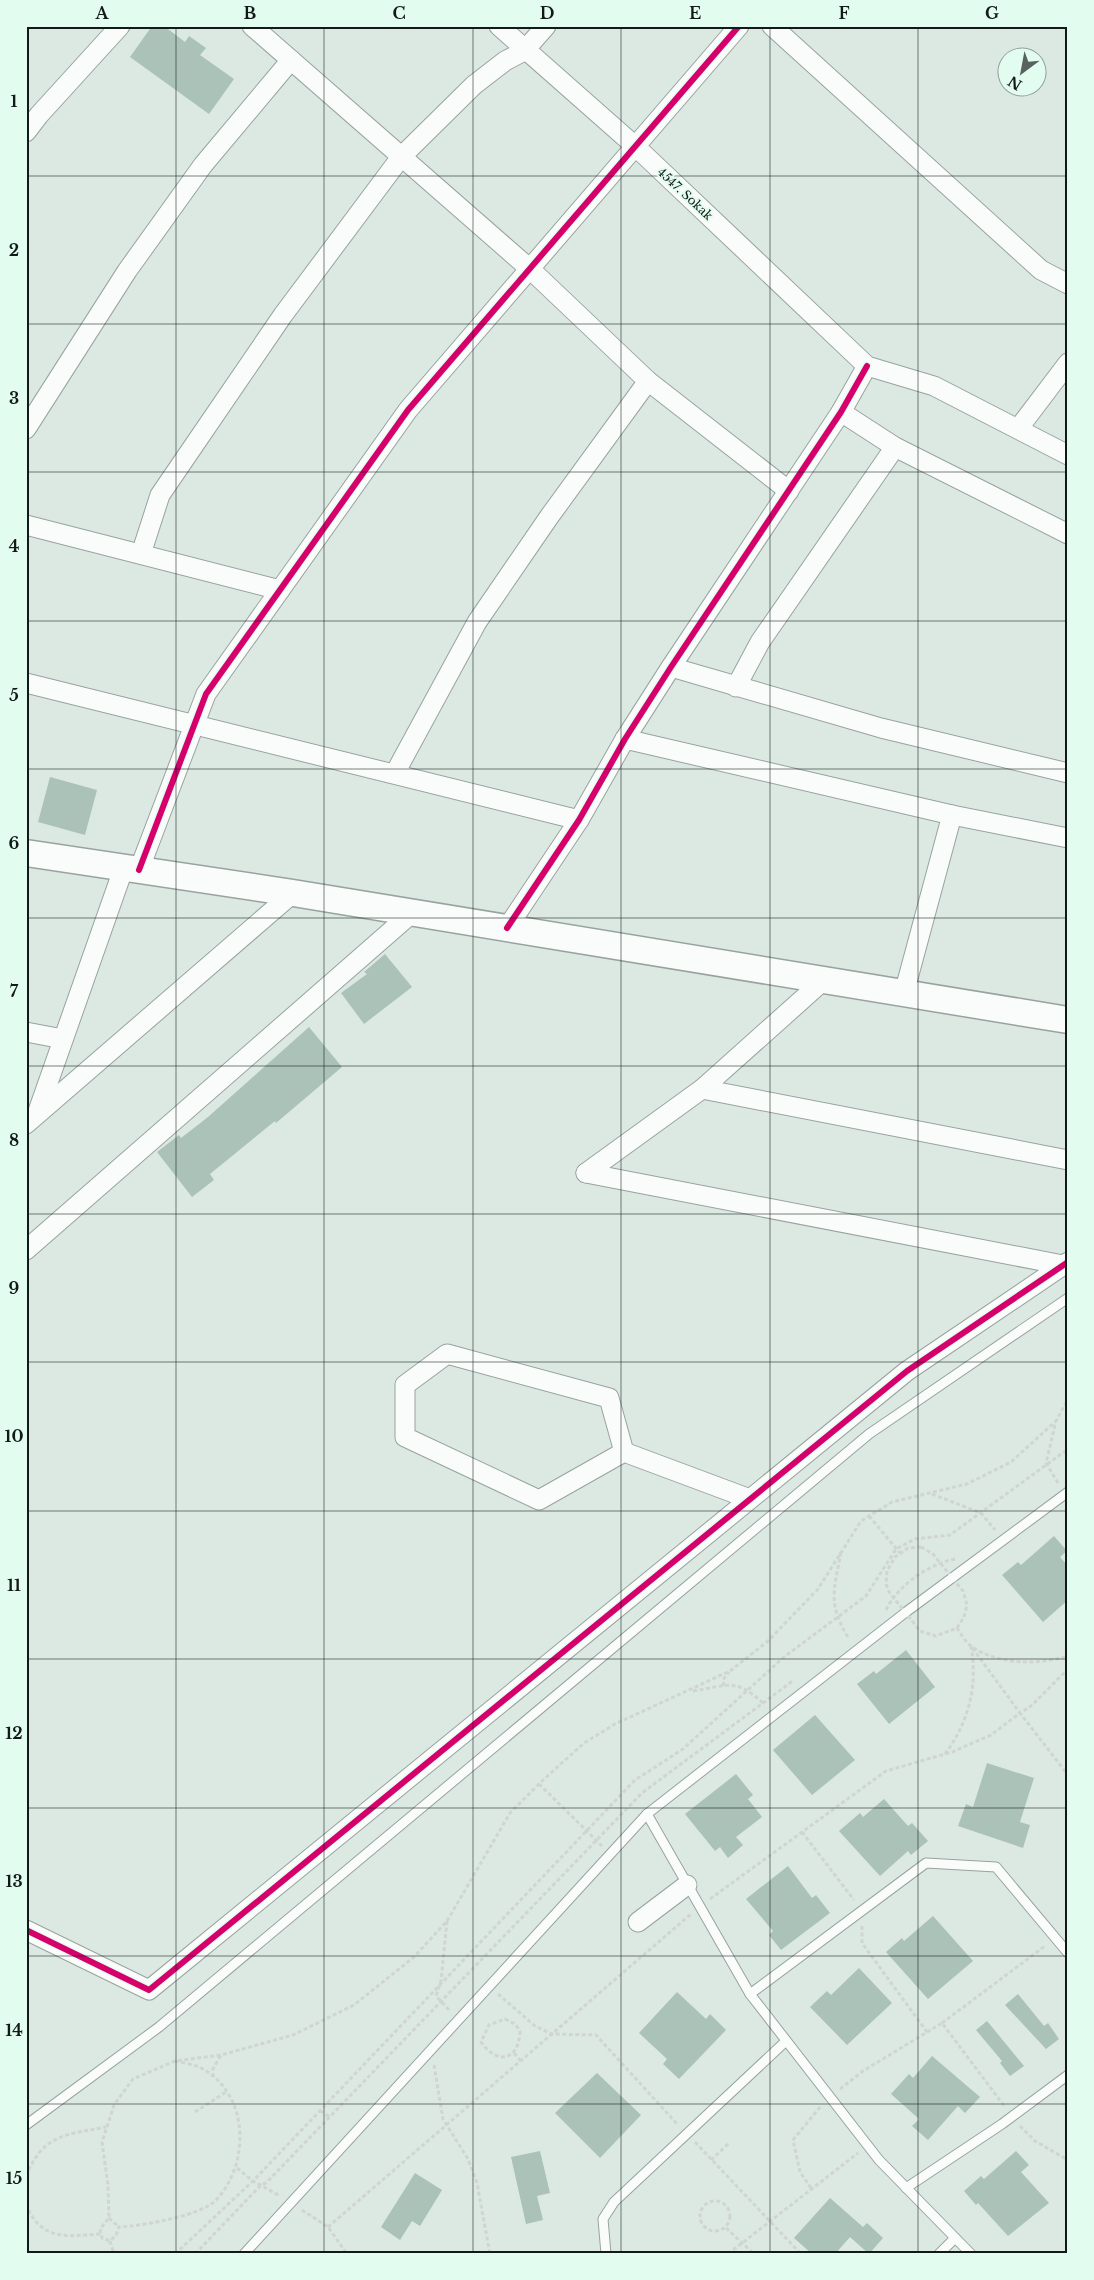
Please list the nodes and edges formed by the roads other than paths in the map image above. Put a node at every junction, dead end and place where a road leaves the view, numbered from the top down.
1 (120, 26) edge
2 (252, 26) edge
3 (498, 26) edge
4 (546, 26) edge
5 (739, 26) edge
6 (772, 26) edge
7 (524, 50) junction
8 (291, 60) junction
9 (26, 132) edge
10 (635, 146) junction
11 (402, 157) junction
12 (530, 269) junction
13 (1068, 284) edge
14 (1068, 363) edge
15 (867, 366) junction
16 (648, 381) junction
17 (841, 412) junction
18 (26, 429) edge
19 (1018, 429) junction
20 (895, 447) junction
21 (1068, 454) edge
22 (789, 491) junction
23 (26, 525) edge
24 (1068, 534) edge
25 (140, 554) junction
26 (280, 590) junction
27 (671, 667) junction
28 (26, 683) edge
29 (736, 687) junction
30 (194, 725) junction
31 (625, 739) junction
32 (1068, 772) edge
33 (395, 773) junction
34 (952, 815) junction
35 (579, 820) junction
36 (1068, 838) edge
37 (26, 853) edge
38 (131, 868) junction
39 (293, 893) junction
40 (413, 912) junction
41 (507, 928) junction
42 (824, 980) junction
43 (904, 993) junction
44 (1068, 1020) edge
45 (26, 1032) edge
46 (63, 1039) junction
47 (702, 1089) junction
48 (31, 1120) edge
49 (1068, 1160) edge
50 (26, 1250) edge
51 (1066, 1263) edge
52 (1068, 1298) edge
53 (624, 1452) junction
54 (1066, 1493) edge
55 (750, 1499) junction
56 (648, 1814) junction
57 (687, 1885) junction
58 (638, 1922) dead end
59 (26, 1930) edge
60 (1068, 1953) edge
61 (750, 1994) junction
62 (786, 2041) junction
63 (1068, 2075) edge
64 (26, 2125) edge
65 (906, 2188) junction
66 (955, 2238) junction
67 (244, 2254) edge
68 (606, 2254) edge
69 (939, 2254) edge
70 (971, 2254) edge

1 - 9 street
2 - 8 street
3 - 7 street, 4547. Sokak
4 - 7 street
5 - 10 street
6 - 13 street
7 - 10 street, 4547. Sokak
7 - 11 street
8 - 11 street
8 - 18 street
10 - 12 street
10 - 15 street, 4547. Sokak
11 - 12 street
11 - 25 street
12 - 16 street
12 - 26 street
14 - 19 street
15 - 17 street
15 - 19 street
16 - 22 street
16 - 33 street
17 - 20 street
17 - 22 street
19 - 21 street
20 - 24 street
20 - 29 street
22 - 27 street
23 - 25 street
25 - 26 street
26 - 30 street
27 - 29 street
27 - 31 street
28 - 30 street
29 - 32 street
30 - 33 street
30 - 38 street
31 - 34 street
31 - 35 street
33 - 35 street
34 - 36 street
34 - 43 street
35 - 41 street
37 - 38 main road
38 - 39 main road
38 - 46 street
39 - 40 main road
39 - 48 street
40 - 41 main road
40 - 50 street
41 - 42 main road
42 - 43 main road
42 - 47 street
43 - 44 main road
45 - 46 street
46 - 48 street
47 - 49 street
47 - 51 street
51 - 55 street
52 - 64 lane
53 - 53 street
53 - 55 street
54 - 56 lane
55 - 59 street
56 - 57 lane
56 - 67 lane
57 - 58 street
57 - 61 lane
60 - 61 lane
61 - 62 lane
62 - 65 lane
62 - 68 lane
63 - 65 lane
65 - 66 lane
66 - 69 lane
66 - 70 lane

